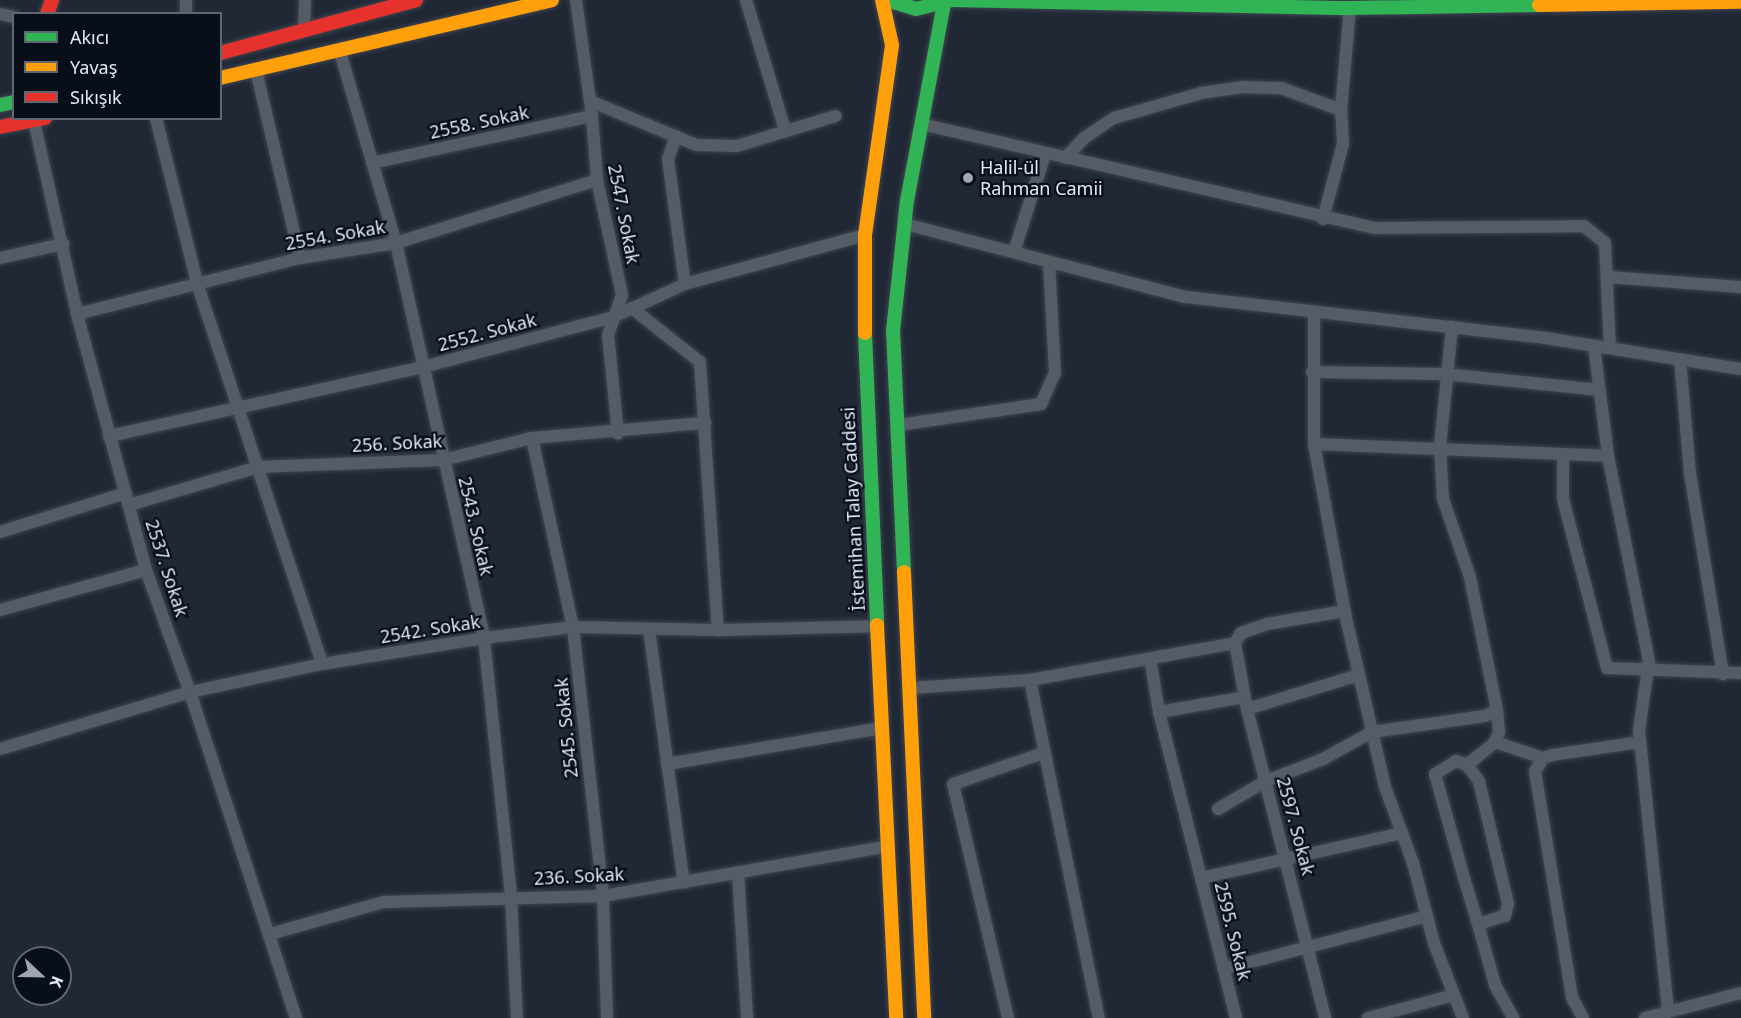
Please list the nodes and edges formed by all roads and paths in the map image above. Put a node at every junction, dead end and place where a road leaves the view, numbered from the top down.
1 (305, 0) edge
2 (416, 0) edge
3 (552, 0) edge
4 (576, 0) edge
5 (746, 0) edge
6 (882, 0) edge
7 (887, 0) edge
8 (1702, 0) edge
9 (950, 1) edge
10 (1741, 2) edge
11 (1350, 8) junction
12 (304, 31) junction
13 (222, 52) edge
14 (340, 52) junction
15 (256, 70) junction
16 (222, 78) edge
17 (590, 101) junction
18 (1341, 110) junction
19 (592, 116) junction
20 (836, 116) dead end
21 (40, 120) edge
22 (156, 120) edge
23 (921, 124) junction
24 (0, 127) edge
25 (785, 130) junction
26 (676, 136) junction
27 (1045, 154) junction
28 (1065, 158) junction
29 (372, 163) junction
30 (597, 180) junction
31 (1323, 219) junction
32 (905, 224) junction
33 (866, 235) junction
34 (396, 243) junction
35 (63, 244) junction
36 (1014, 252) junction
37 (0, 258) edge
38 (300, 258) junction
39 (1049, 262) junction
40 (1608, 277) junction
41 (197, 284) junction
42 (685, 284) junction
43 (1741, 287) edge
44 (632, 308) junction
45 (1314, 312) junction
46 (77, 314) junction
47 (614, 317) junction
48 (1452, 327) junction
49 (1594, 346) junction
50 (1610, 348) junction
51 (1680, 359) junction
52 (423, 367) junction
53 (1741, 369) edge
54 (1312, 372) junction
55 (1445, 374) junction
56 (1599, 390) junction
57 (237, 408) junction
58 (705, 423) junction
59 (899, 425) junction
60 (618, 433) junction
61 (109, 435) junction
62 (531, 438) junction
63 (1314, 444) junction
64 (1440, 447) junction
65 (1563, 456) junction
66 (1608, 456) junction
67 (442, 460) junction
68 (259, 467) junction
69 (127, 499) junction
70 (0, 532) edge
71 (146, 570) junction
72 (0, 610) edge
73 (1345, 611) junction
74 (877, 626) junction
75 (573, 627) junction
76 (649, 630) junction
77 (718, 630) junction
78 (483, 638) junction
79 (1235, 643) junction
80 (1150, 658) junction
81 (322, 664) junction
82 (1648, 671) junction
83 (1741, 673) edge
84 (1723, 674) junction
85 (1359, 675) junction
86 (1030, 680) junction
87 (910, 688) junction
88 (190, 692) junction
89 (1246, 703) junction
90 (1497, 710) junction
91 (1159, 712) junction
92 (883, 728) junction
93 (1372, 732) junction
94 (1495, 742) junction
95 (1641, 742) junction
96 (0, 749) edge
97 (1043, 753) junction
98 (1543, 758) junction
99 (667, 764) junction
100 (1467, 765) junction
101 (1266, 781) junction
102 (1218, 809) dead end
103 (1402, 833) junction
104 (890, 846) junction
105 (1287, 861) junction
106 (738, 873) junction
107 (1201, 878) junction
108 (684, 883) junction
109 (603, 896) junction
110 (511, 897) junction
111 (1427, 916) junction
112 (1478, 924) junction
113 (270, 934) junction
114 (1308, 949) junction
115 (1224, 969) junction
116 (1741, 993) edge
117 (1454, 995) junction
118 (1662, 1015) edge
119 (296, 1018) edge
120 (517, 1018) edge
121 (607, 1018) edge
122 (747, 1018) edge
123 (896, 1018) edge
124 (924, 1018) edge
125 (1008, 1018) edge
126 (1100, 1018) edge
127 (1236, 1018) edge
128 (1325, 1018) edge
129 (1368, 1018) edge
130 (1463, 1018) edge
131 (1513, 1018) edge
132 (1583, 1018) edge
133 (1645, 1018) edge

1 - 12 street
2 - 12 street
3 - 14 street
4 - 17 street, 2547. Sokak
5 - 25 street
6 - 33 street, İstemihan Talay Caddesi
7 - 9 street
8 - 10 street
8 - 11 street
9 - 11 street
9 - 23 street
11 - 18 street
12 - 13 street
14 - 15 street
14 - 29 street, 2543. Sokak
15 - 16 street
15 - 38 street
17 - 19 street, 2547. Sokak
17 - 26 street
18 - 28 street
18 - 31 street
19 - 29 street, 2558. Sokak
19 - 30 street, 2547. Sokak
20 - 25 street
21 - 24 street
21 - 35 street, 2537. Sokak
22 - 41 street
23 - 27 street
23 - 32 street
25 - 26 street
26 - 42 street
27 - 28 street
27 - 36 street
28 - 31 street
29 - 34 street, 2543. Sokak
30 - 34 street, 2554. Sokak
30 - 47 street, 2547. Sokak
31 - 40 street
32 - 36 street
32 - 59 street
33 - 42 street, 2552. Sokak
33 - 74 street, İstemihan Talay Caddesi
34 - 38 street, 2554. Sokak
34 - 52 street, 2543. Sokak
35 - 37 street
35 - 46 street, 2537. Sokak
36 - 39 street
38 - 41 street, 2554. Sokak
39 - 45 street
39 - 59 street
40 - 43 street
40 - 50 street
41 - 46 street, 2554. Sokak
41 - 57 street
42 - 44 street, 2552. Sokak
44 - 47 street, 2552. Sokak
44 - 58 street
45 - 48 street
45 - 54 street
46 - 61 street, 2537. Sokak
47 - 52 street, 2552. Sokak
47 - 60 street, 2547. Sokak
48 - 49 street
48 - 55 street
49 - 50 street
49 - 56 street
50 - 51 street
51 - 53 street
51 - 84 street
52 - 57 street, 2552. Sokak
52 - 67 street, 2543. Sokak
54 - 55 street
54 - 63 street
55 - 56 street
55 - 64 street
56 - 66 street
57 - 61 street, 2552. Sokak
57 - 68 street
58 - 60 street, 256. Sokak
58 - 77 street
59 - 87 street
60 - 62 street, 256. Sokak
61 - 69 street, 2537. Sokak
62 - 67 street, 256. Sokak
62 - 75 street, 2545. Sokak
63 - 64 street
63 - 73 street
64 - 65 street
64 - 90 street
65 - 66 street
65 - 82 street
66 - 82 street
67 - 68 street, 256. Sokak
67 - 78 street, 2543. Sokak
68 - 69 street, 256. Sokak
68 - 81 street
69 - 70 street, 256. Sokak
69 - 71 street, 2537. Sokak
71 - 72 street
71 - 88 street, 2537. Sokak
73 - 79 street
73 - 85 street
74 - 77 street, 2542. Sokak
74 - 92 street, İstemihan Talay Caddesi
75 - 76 street, 2542. Sokak
75 - 78 street, 2542. Sokak
75 - 109 street, 2545. Sokak
76 - 77 street, 2542. Sokak
76 - 99 street
78 - 81 street, 2542. Sokak
78 - 110 street, 2543. Sokak
79 - 80 street
79 - 89 street, 2597. Sokak
80 - 86 street
80 - 91 street
81 - 88 street, 2542. Sokak
82 - 84 street
82 - 95 street
83 - 84 street
85 - 89 street
85 - 93 street
86 - 87 street
86 - 97 street
87 - 124 street
88 - 96 street, 2542. Sokak
88 - 113 street, 2537. Sokak
89 - 91 street
89 - 101 street, 2597. Sokak
90 - 93 street
90 - 94 street
91 - 107 street
92 - 99 street
92 - 104 street, İstemihan Talay Caddesi
93 - 101 street
93 - 103 street
94 - 98 street
94 - 100 street
95 - 98 street
95 - 118 street
97 - 125 street
97 - 126 street
98 - 132 street
99 - 108 street
100 - 112 street
100 - 112 street
101 - 102 street
101 - 105 street, 2597. Sokak
103 - 105 street, 2595. Sokak
103 - 111 street
104 - 106 street, 236. Sokak
104 - 123 street, İstemihan Talay Caddesi
105 - 107 street, 2595. Sokak
105 - 114 street, 2597. Sokak
106 - 108 street, 236. Sokak
106 - 122 street
107 - 115 street, 2595. Sokak
108 - 109 street, 236. Sokak
109 - 110 street, 236. Sokak
109 - 121 street, 2545. Sokak
110 - 113 street, 236. Sokak
110 - 120 street, 2543. Sokak
111 - 114 street
111 - 117 street
112 - 131 street
113 - 119 street, 2537. Sokak
114 - 115 street
114 - 128 street, 2597. Sokak
115 - 127 street, 2595. Sokak
116 - 118 street
117 - 129 street
117 - 130 street
118 - 133 street

